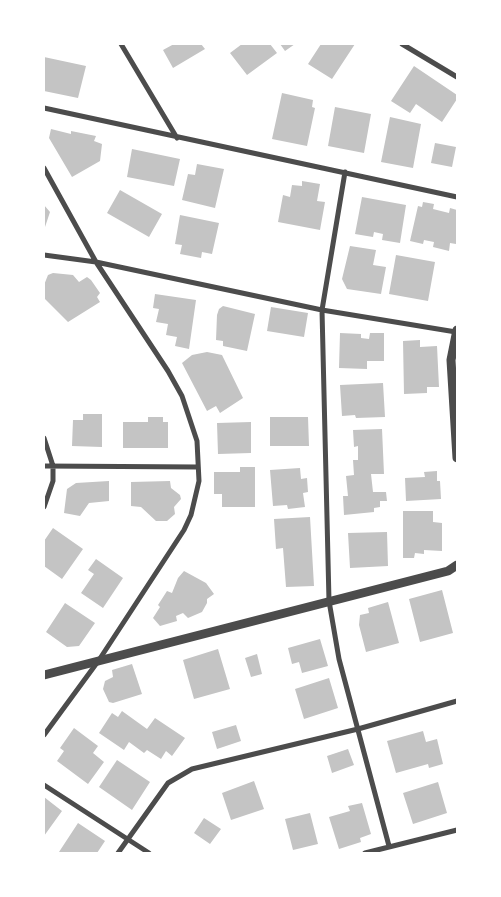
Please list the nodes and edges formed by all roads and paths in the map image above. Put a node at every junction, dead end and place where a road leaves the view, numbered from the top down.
1 (121, 44) edge
2 (402, 44) edge
3 (457, 78) edge
4 (44, 108) edge
5 (177, 138) junction
6 (44, 168) edge
7 (345, 172) junction
8 (457, 197) edge
9 (44, 255) edge
10 (96, 262) junction
11 (322, 310) junction
12 (457, 331) edge
13 (44, 438) edge
14 (457, 458) edge
15 (44, 466) edge
16 (53, 466) junction
17 (198, 467) junction
18 (44, 507) edge
19 (457, 565) edge
20 (329, 601) junction
21 (98, 660) junction
22 (44, 675) edge
23 (457, 701) edge
24 (358, 729) junction
25 (44, 735) edge
26 (44, 785) edge
27 (457, 830) edge
28 (127, 839) junction
29 (389, 846) junction
30 (118, 853) edge
31 (148, 853) edge
32 (365, 853) edge

1 - 5 street
2 - 3 street
4 - 5 street
5 - 7 street
6 - 10 street
7 - 8 street
7 - 11 street
9 - 10 street
10 - 11 street
10 - 17 street
11 - 12 street
11 - 20 street
12 - 14 street
13 - 16 street
15 - 16 street
16 - 17 street
16 - 18 street
17 - 21 street
19 - 20 street
20 - 21 street
20 - 24 street
21 - 22 street
21 - 25 street
23 - 24 street
24 - 28 street
24 - 29 street
26 - 28 street
27 - 29 street
28 - 30 street
28 - 31 street
29 - 32 street

